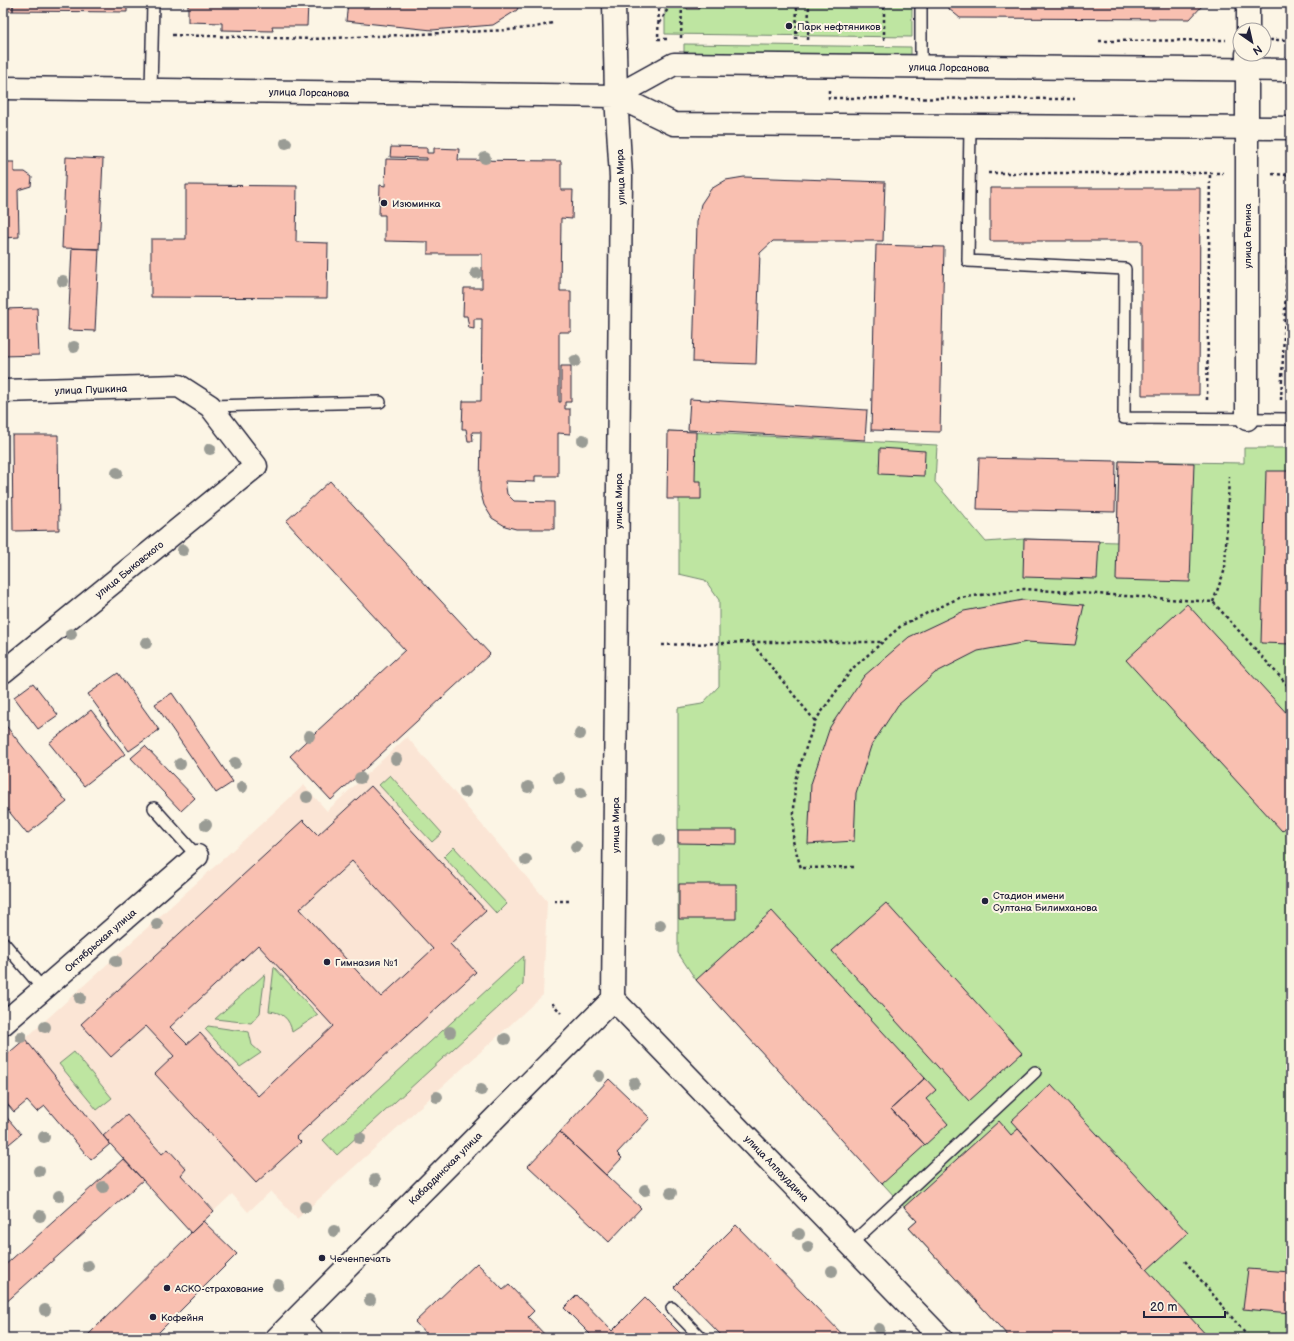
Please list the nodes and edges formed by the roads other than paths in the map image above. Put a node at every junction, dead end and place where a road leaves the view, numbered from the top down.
1 (153, 3) edge
2 (614, 3) edge
3 (921, 3) edge
4 (1248, 3) edge
5 (1248, 22) edge
6 (1247, 62) edge
7 (921, 66) junction
8 (1291, 70) edge
9 (3, 88) edge
10 (151, 90) junction
11 (616, 96) junction
12 (970, 126) junction
13 (1247, 128) junction
14 (1291, 128) edge
15 (3, 391) edge
16 (380, 402) dead end
17 (210, 406) junction
18 (1247, 419) junction
19 (1286, 419) edge
20 (3, 672) edge
21 (154, 808) dead end
22 (197, 856) joint
23 (3, 942) edge
24 (43, 989) junction
25 (613, 1000) junction
26 (3, 1024) edge
27 (1035, 1072) dead end
28 (851, 1244) junction
29 (672, 1308) dead end
30 (294, 1321) junction
31 (277, 1338) edge
32 (312, 1338) edge
33 (701, 1338) edge
34 (941, 1338) edge

1 - 10 lane
2 - 11 main road, улица Мира
3 - 7 lane
4 - 5 main road
6 - 7 main road, улица Лорсанова
6 - 8 main road, улица Лорсанова
6 - 13 main road, улица Репина
7 - 11 main road, улица Лорсанова
9 - 10 main road, улица Лорсанова
10 - 11 main road, улица Лорсанова
11 - 12 main road, улица Лорсанова
11 - 25 main road, улица Мира
12 - 13 main road, улица Лорсанова
12 - 18 lane
13 - 14 main road, улица Лорсанова
13 - 18 main road, улица Репина
15 - 17 main road, улица Пушкина
16 - 17 lane
17 - 20 main road, улица Быковского
18 - 19 lane
21 - 22 lane
22 - 24 main road, Октябрьская улица
23 - 24 lane
24 - 26 main road, Октябрьская улица
25 - 28 main road, улица Аллауддина
25 - 30 main road, Кабардинская улица
27 - 28 lane
28 - 34 main road, улица Аллауддина
29 - 33 lane
30 - 31 main road, Кабардинская улица
30 - 32 main road

